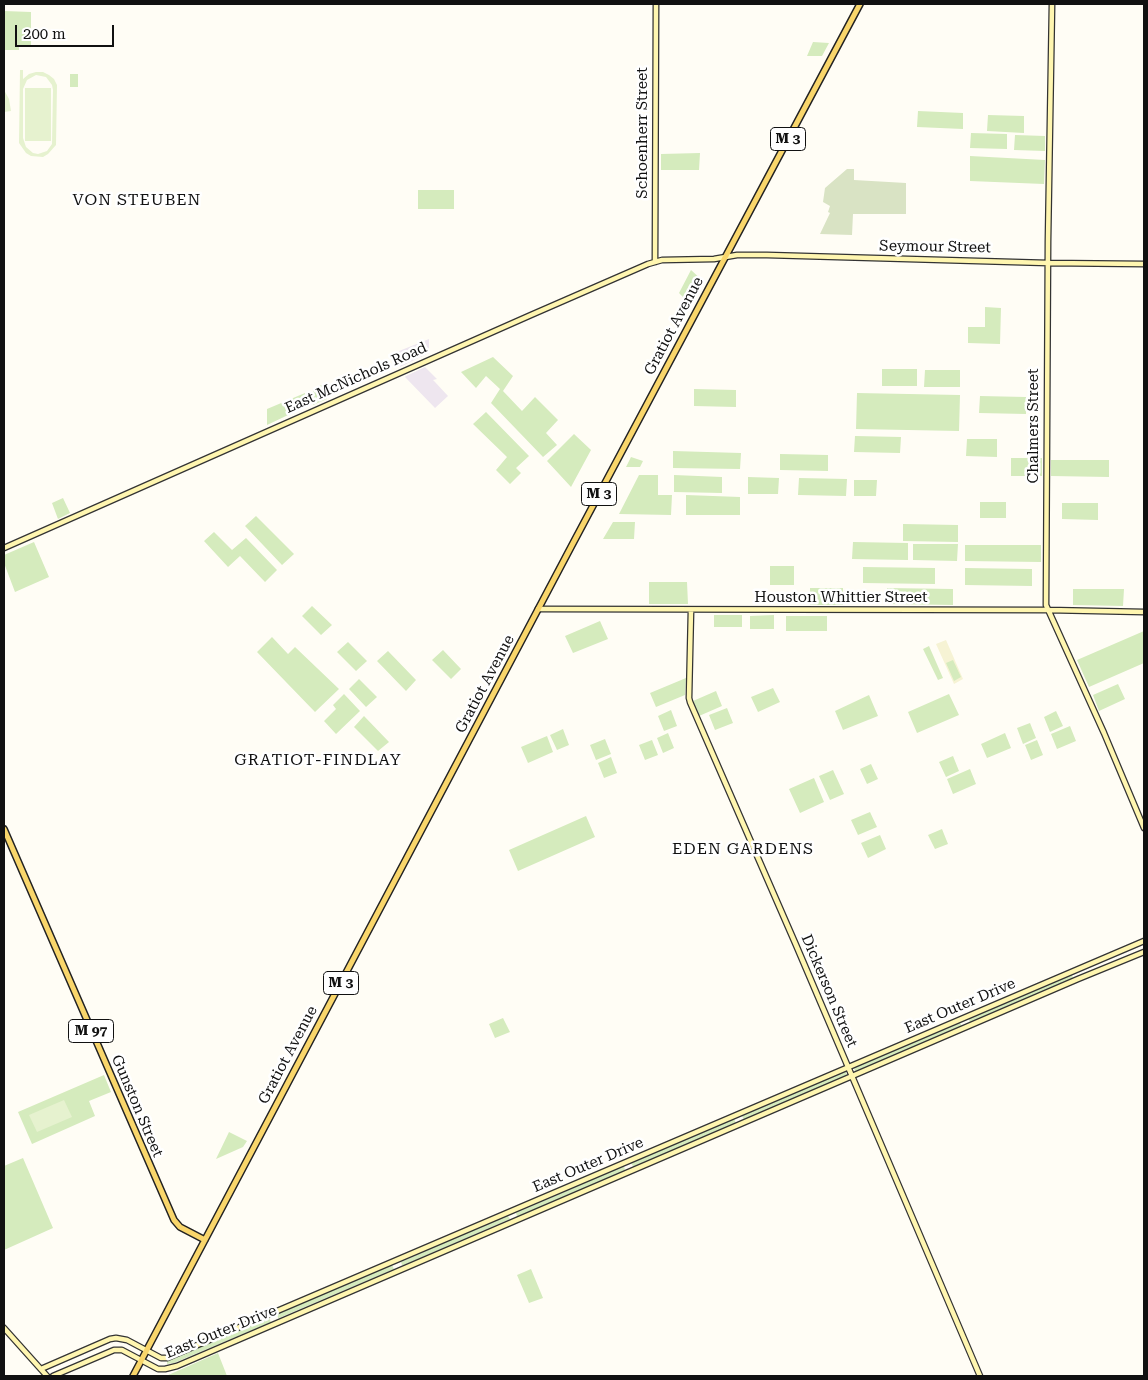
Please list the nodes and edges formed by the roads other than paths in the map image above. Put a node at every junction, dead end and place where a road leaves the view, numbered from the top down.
1 (656, 4) edge
2 (860, 4) edge
3 (1052, 4) edge
4 (725, 257) junction
5 (655, 262) junction
6 (1048, 263) junction
7 (1144, 264) edge
8 (4, 548) edge
9 (538, 609) junction
10 (691, 610) junction
11 (1048, 610) junction
12 (1144, 612) edge
13 (1144, 828) edge
14 (4, 829) edge
15 (1144, 940) edge
16 (1138, 943) junction
17 (1143, 953) edge
18 (847, 1067) junction
19 (851, 1077) junction
20 (205, 1240) junction
21 (4, 1328) edge
22 (122, 1339) junction
23 (120, 1350) junction
24 (146, 1351) junction
25 (164, 1358) junction
26 (65, 1359) junction
27 (141, 1360) junction
28 (41, 1369) junction
29 (69, 1369) junction
30 (165, 1369) junction
31 (47, 1376) edge
32 (53, 1376) edge
33 (133, 1376) edge
34 (980, 1376) edge

1 - 5 street, Schoenherr Street
2 - 4 main road, Gratiot Avenue / M 3
3 - 6 street, Chalmers Street
4 - 5 street, East McNichols Road
4 - 6 street, Seymour Street
4 - 9 main road, Gratiot Avenue / M 3
5 - 8 street, East McNichols Road
6 - 7 street, Seymour Street
6 - 11 street, Chalmers Street
9 - 10 street, Houston Whittier Street
9 - 20 main road, Gratiot Avenue / M 3
10 - 11 street, Houston Whittier Street
10 - 18 street, Dickerson Street
11 - 12 street, Houston Whittier Street
11 - 13 street, Chalmers Street
14 - 20 main road, Gunston Street / M 97
15 - 16 street, East Outer Drive
16 - 17 street
16 - 18 street, East Outer Drive
17 - 19 street, East Outer Drive
18 - 19 street, Dickerson Street
18 - 25 street, East Outer Drive
19 - 30 street, East Outer Drive
19 - 34 street, Dickerson Street
20 - 24 main road, Gratiot Avenue / M 3
21 - 28 street
22 - 23 street
22 - 24 street, East Outer Drive
22 - 26 street
23 - 27 street, East Outer Drive
23 - 29 street
24 - 25 street, East Outer Drive
24 - 27 main road, Gratiot Avenue / M 3
25 - 30 street
26 - 28 street
26 - 29 street
27 - 30 street, East Outer Drive
27 - 33 main road, Gratiot Avenue / M 3
28 - 31 street
29 - 32 street

